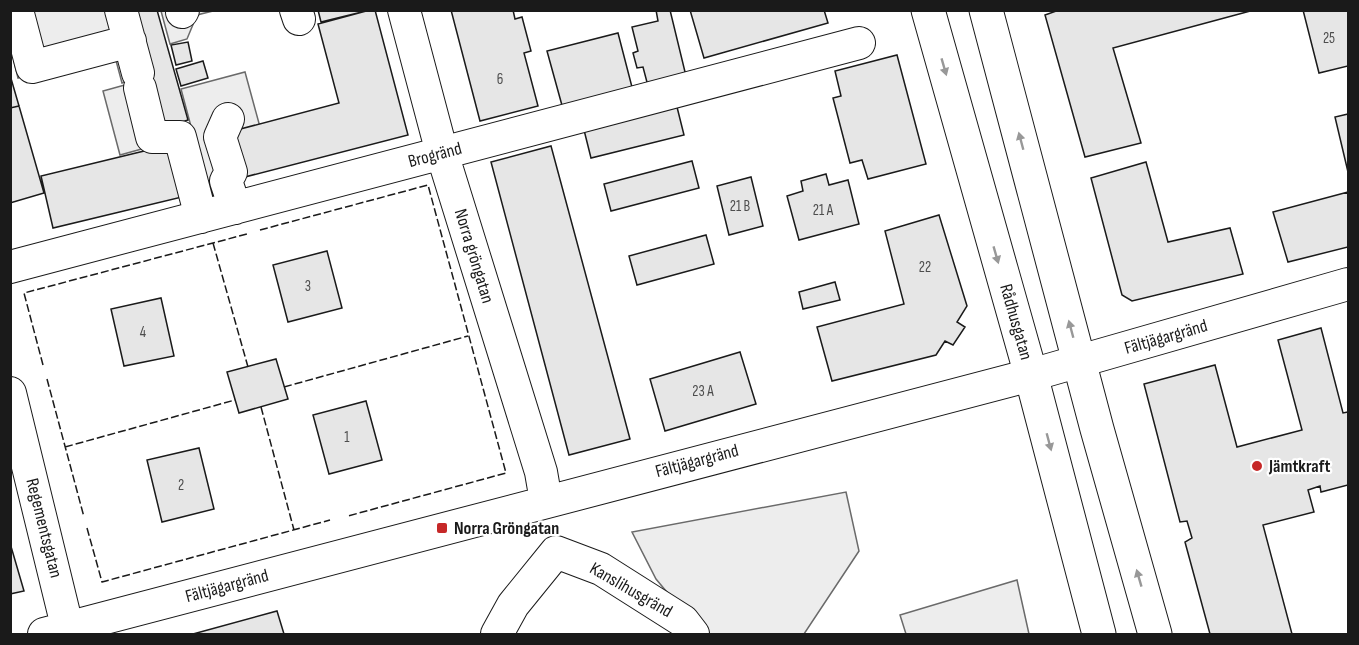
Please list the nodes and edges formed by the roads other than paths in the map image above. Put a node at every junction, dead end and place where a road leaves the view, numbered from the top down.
1 (17, 10) edge
2 (121, 10) edge
3 (404, 10) edge
4 (928, 10) edge
5 (986, 10) edge
6 (130, 41) junction
7 (859, 43) dead end
8 (228, 119) dead end
9 (442, 153) junction
10 (235, 208) junction
11 (201, 217) junction
12 (10, 267) edge
13 (1348, 284) edge
14 (1080, 361) junction
15 (1031, 375) junction
16 (10, 393) edge
17 (546, 501) junction
18 (60, 632) edge
19 (497, 634) edge
20 (693, 634) edge
21 (1099, 634) edge
22 (1155, 634) edge

1 - 6 street
2 - 6 street
3 - 9 street, Norra gröngatan
4 -> 15 main road, Rådhusgatan
14 -> 5 main road
6 - 11 street
7 - 9 street, Brogränd
8 - 10 street
9 - 10 street, Brogränd
9 - 17 street, Norra gröngatan
10 - 11 street, Brogränd
11 - 12 street, Brogränd
13 - 14 street, Fältjägargränd
14 - 15 street, Fältjägargränd
22 -> 14 main road
15 - 17 street, Fältjägargränd
15 -> 21 main road, Rådhusgatan
16 - 18 street, Regementsgatan
17 - 18 street, Fältjägargränd
19 - 20 street, Kanslihusgränd

